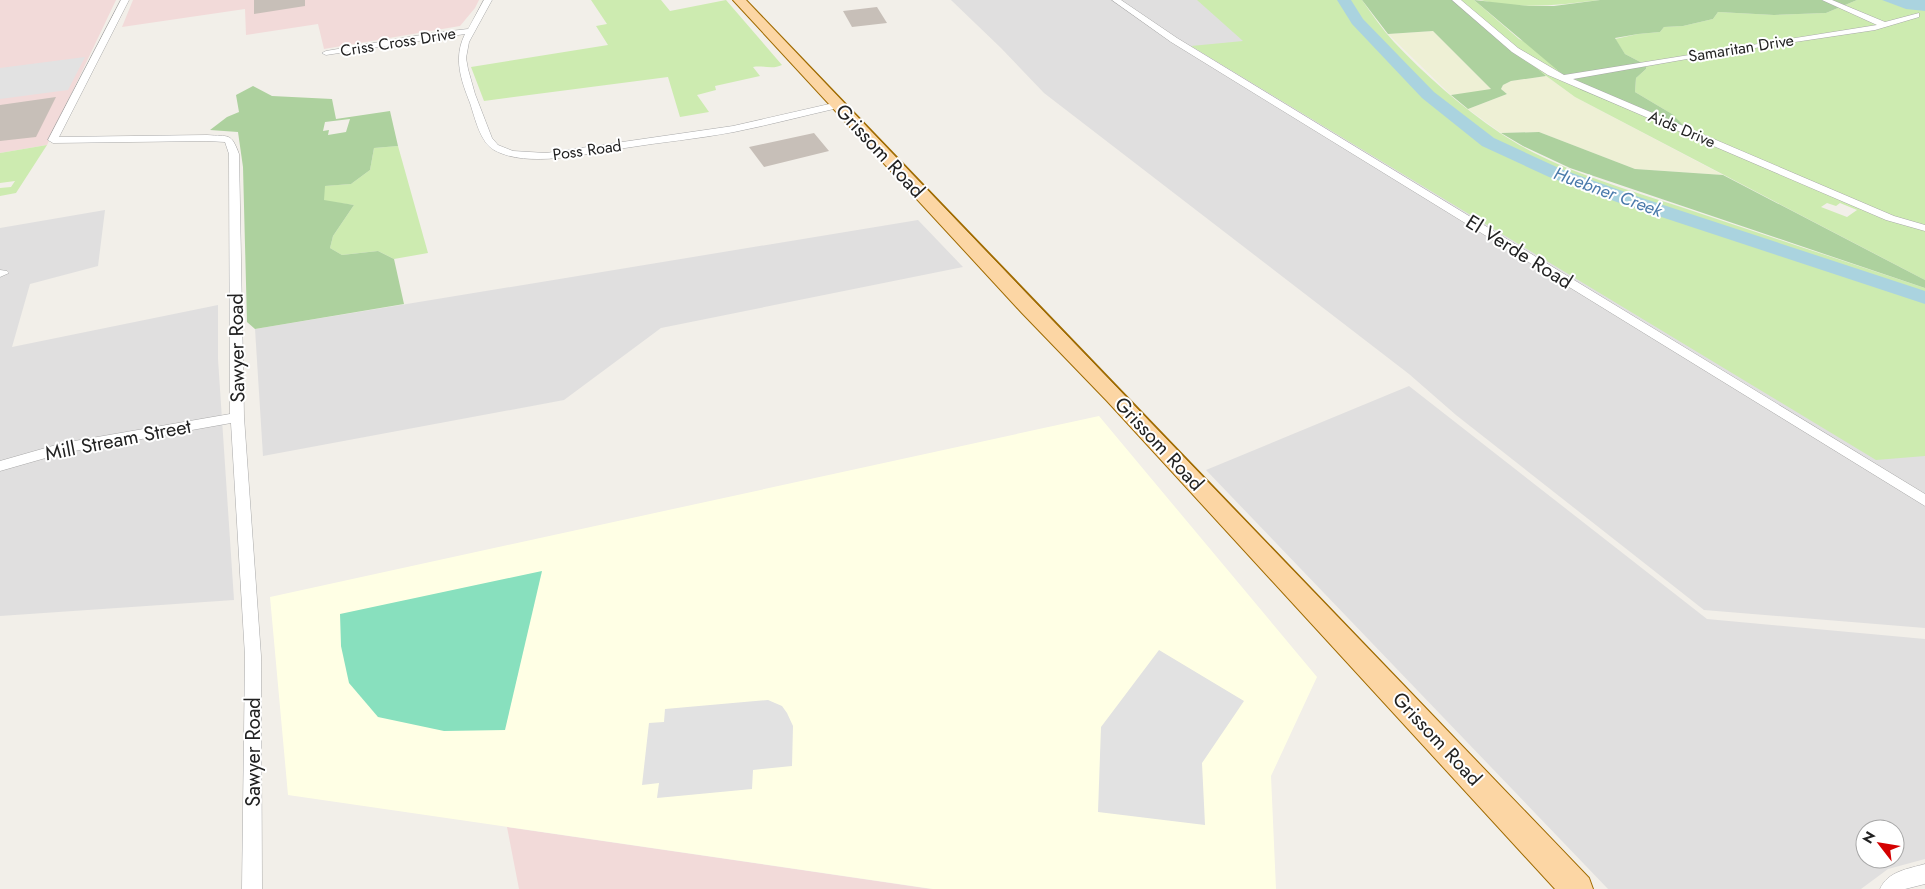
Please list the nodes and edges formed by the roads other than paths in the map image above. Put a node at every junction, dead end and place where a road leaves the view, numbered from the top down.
1 (125, 0) edge
2 (488, 0) edge
3 (739, 0) edge
4 (1116, 0) edge
5 (1456, 0) edge
6 (1826, 0) edge
7 (1916, 15) dead end
8 (1882, 24) junction
9 (470, 31) junction
10 (326, 53) dead end
11 (1564, 78) junction
12 (838, 105) junction
13 (1925, 228) edge
14 (238, 417) junction
15 (0, 466) edge
16 (1925, 501) edge
17 (1925, 874) edge
18 (252, 889) edge
19 (1577, 889) edge
20 (1890, 889) edge

1 - 14 street, Sawyer Road
2 - 9 street, Poss Road
3 - 12 main road, Grissom Road
4 - 16 street, El Verde Road
5 - 11 street, Aids Drive
6 - 8 street
7 - 8 street, Samaritan Drive
8 - 11 street, Samaritan Drive
9 - 10 street, Criss Cross Drive
9 - 12 street, Poss Road
11 - 13 street, Aids Drive
12 - 19 main road, Grissom Road
14 - 15 street, Mill Stream Street
14 - 18 street, Sawyer Road
17 - 20 street

